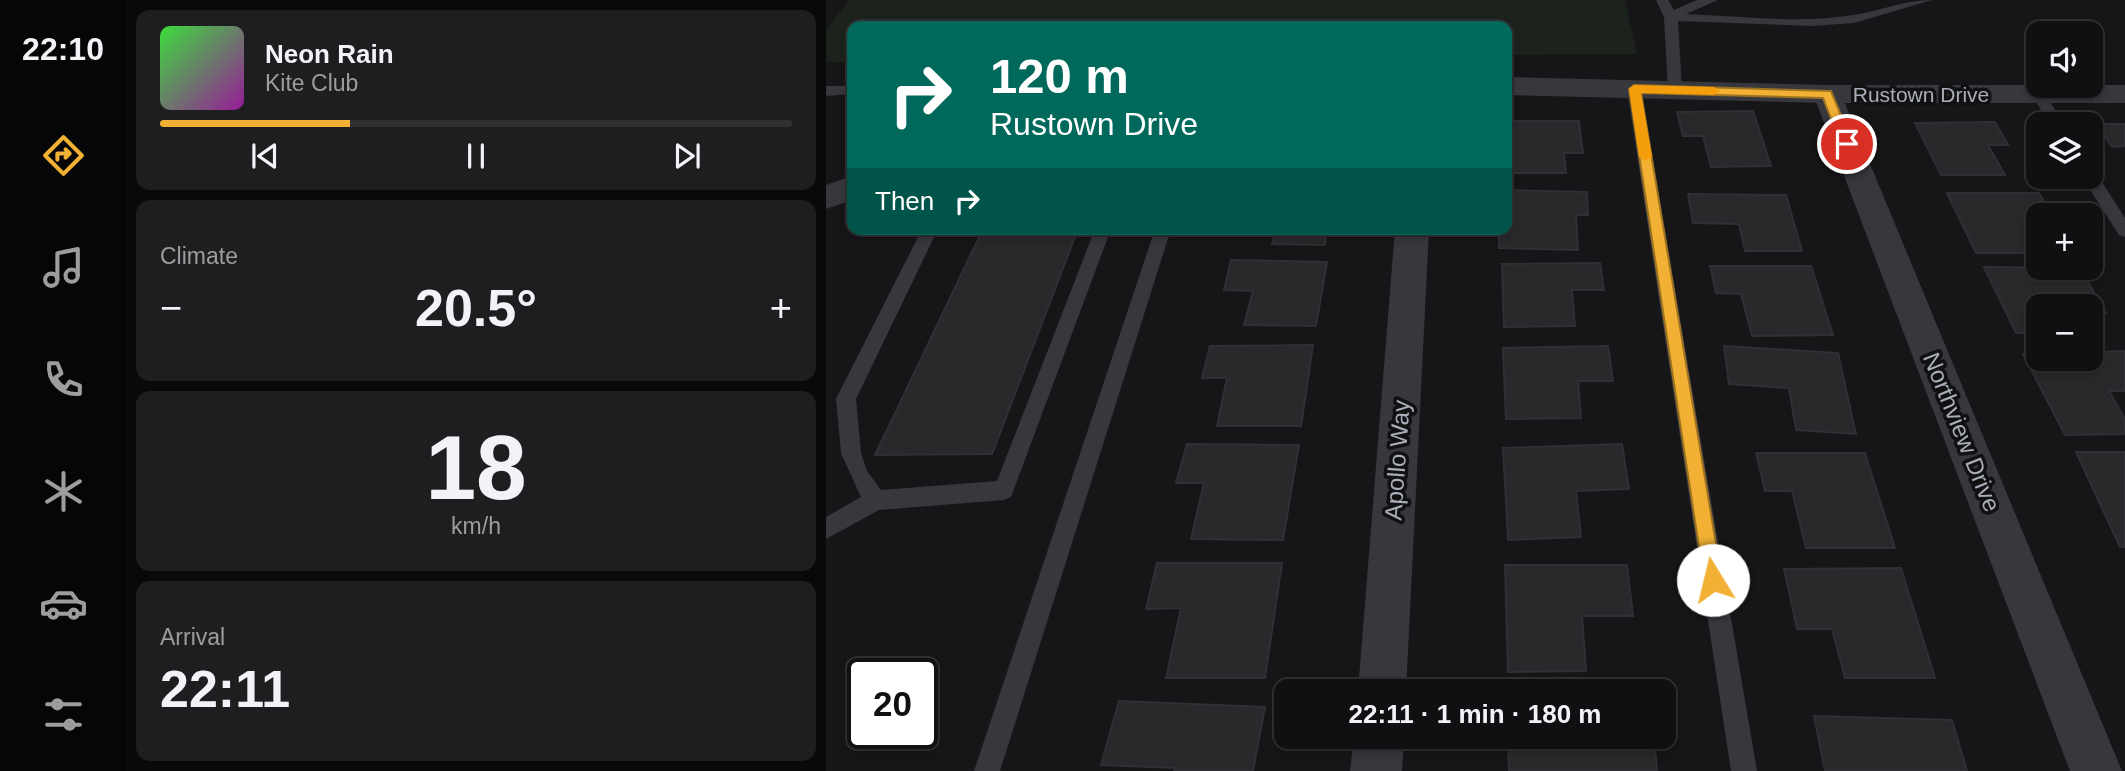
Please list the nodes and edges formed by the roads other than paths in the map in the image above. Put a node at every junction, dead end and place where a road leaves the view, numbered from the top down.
1 (1662, 0) edge
2 (1712, 0) edge
3 (1926, 0) edge
4 (1671, 18) junction
5 (1512, 86) edge
6 (1634, 89) junction
7 (847, 90) edge
8 (1675, 90) junction
9 (826, 91) edge
10 (1827, 94) junction
11 (2026, 94) edge
12 (2103, 94) edge
13 (2125, 94) edge
14 (847, 189) edge
15 (2099, 189) edge
16 (826, 198) edge
17 (2125, 231) edge
18 (927, 235) edge
19 (1101, 235) edge
20 (1161, 235) edge
21 (1412, 235) edge
22 (876, 500) junction
23 (826, 528) edge
24 (1383, 679) edge
25 (1378, 749) edge
26 (987, 771) edge
27 (1376, 771) edge
28 (1744, 771) edge
29 (2096, 771) edge

1 - 4 lane
2 - 4 lane
3 - 4 lane
4 - 8 lane
5 - 6 street, Rustown Drive
6 - 8 street, Rustown Drive
6 - 28 lane
7 - 9 lane
8 - 10 street, Rustown Drive
10 - 11 street, Rustown Drive
10 - 29 street, Northview Drive
12 - 13 street, Rustown Drive
14 - 16 street
15 - 17 lane
18 - 22 lane
19 - 22 lane
20 - 26 lane
21 - 24 street, Apollo Way
22 - 23 lane
25 - 27 street

